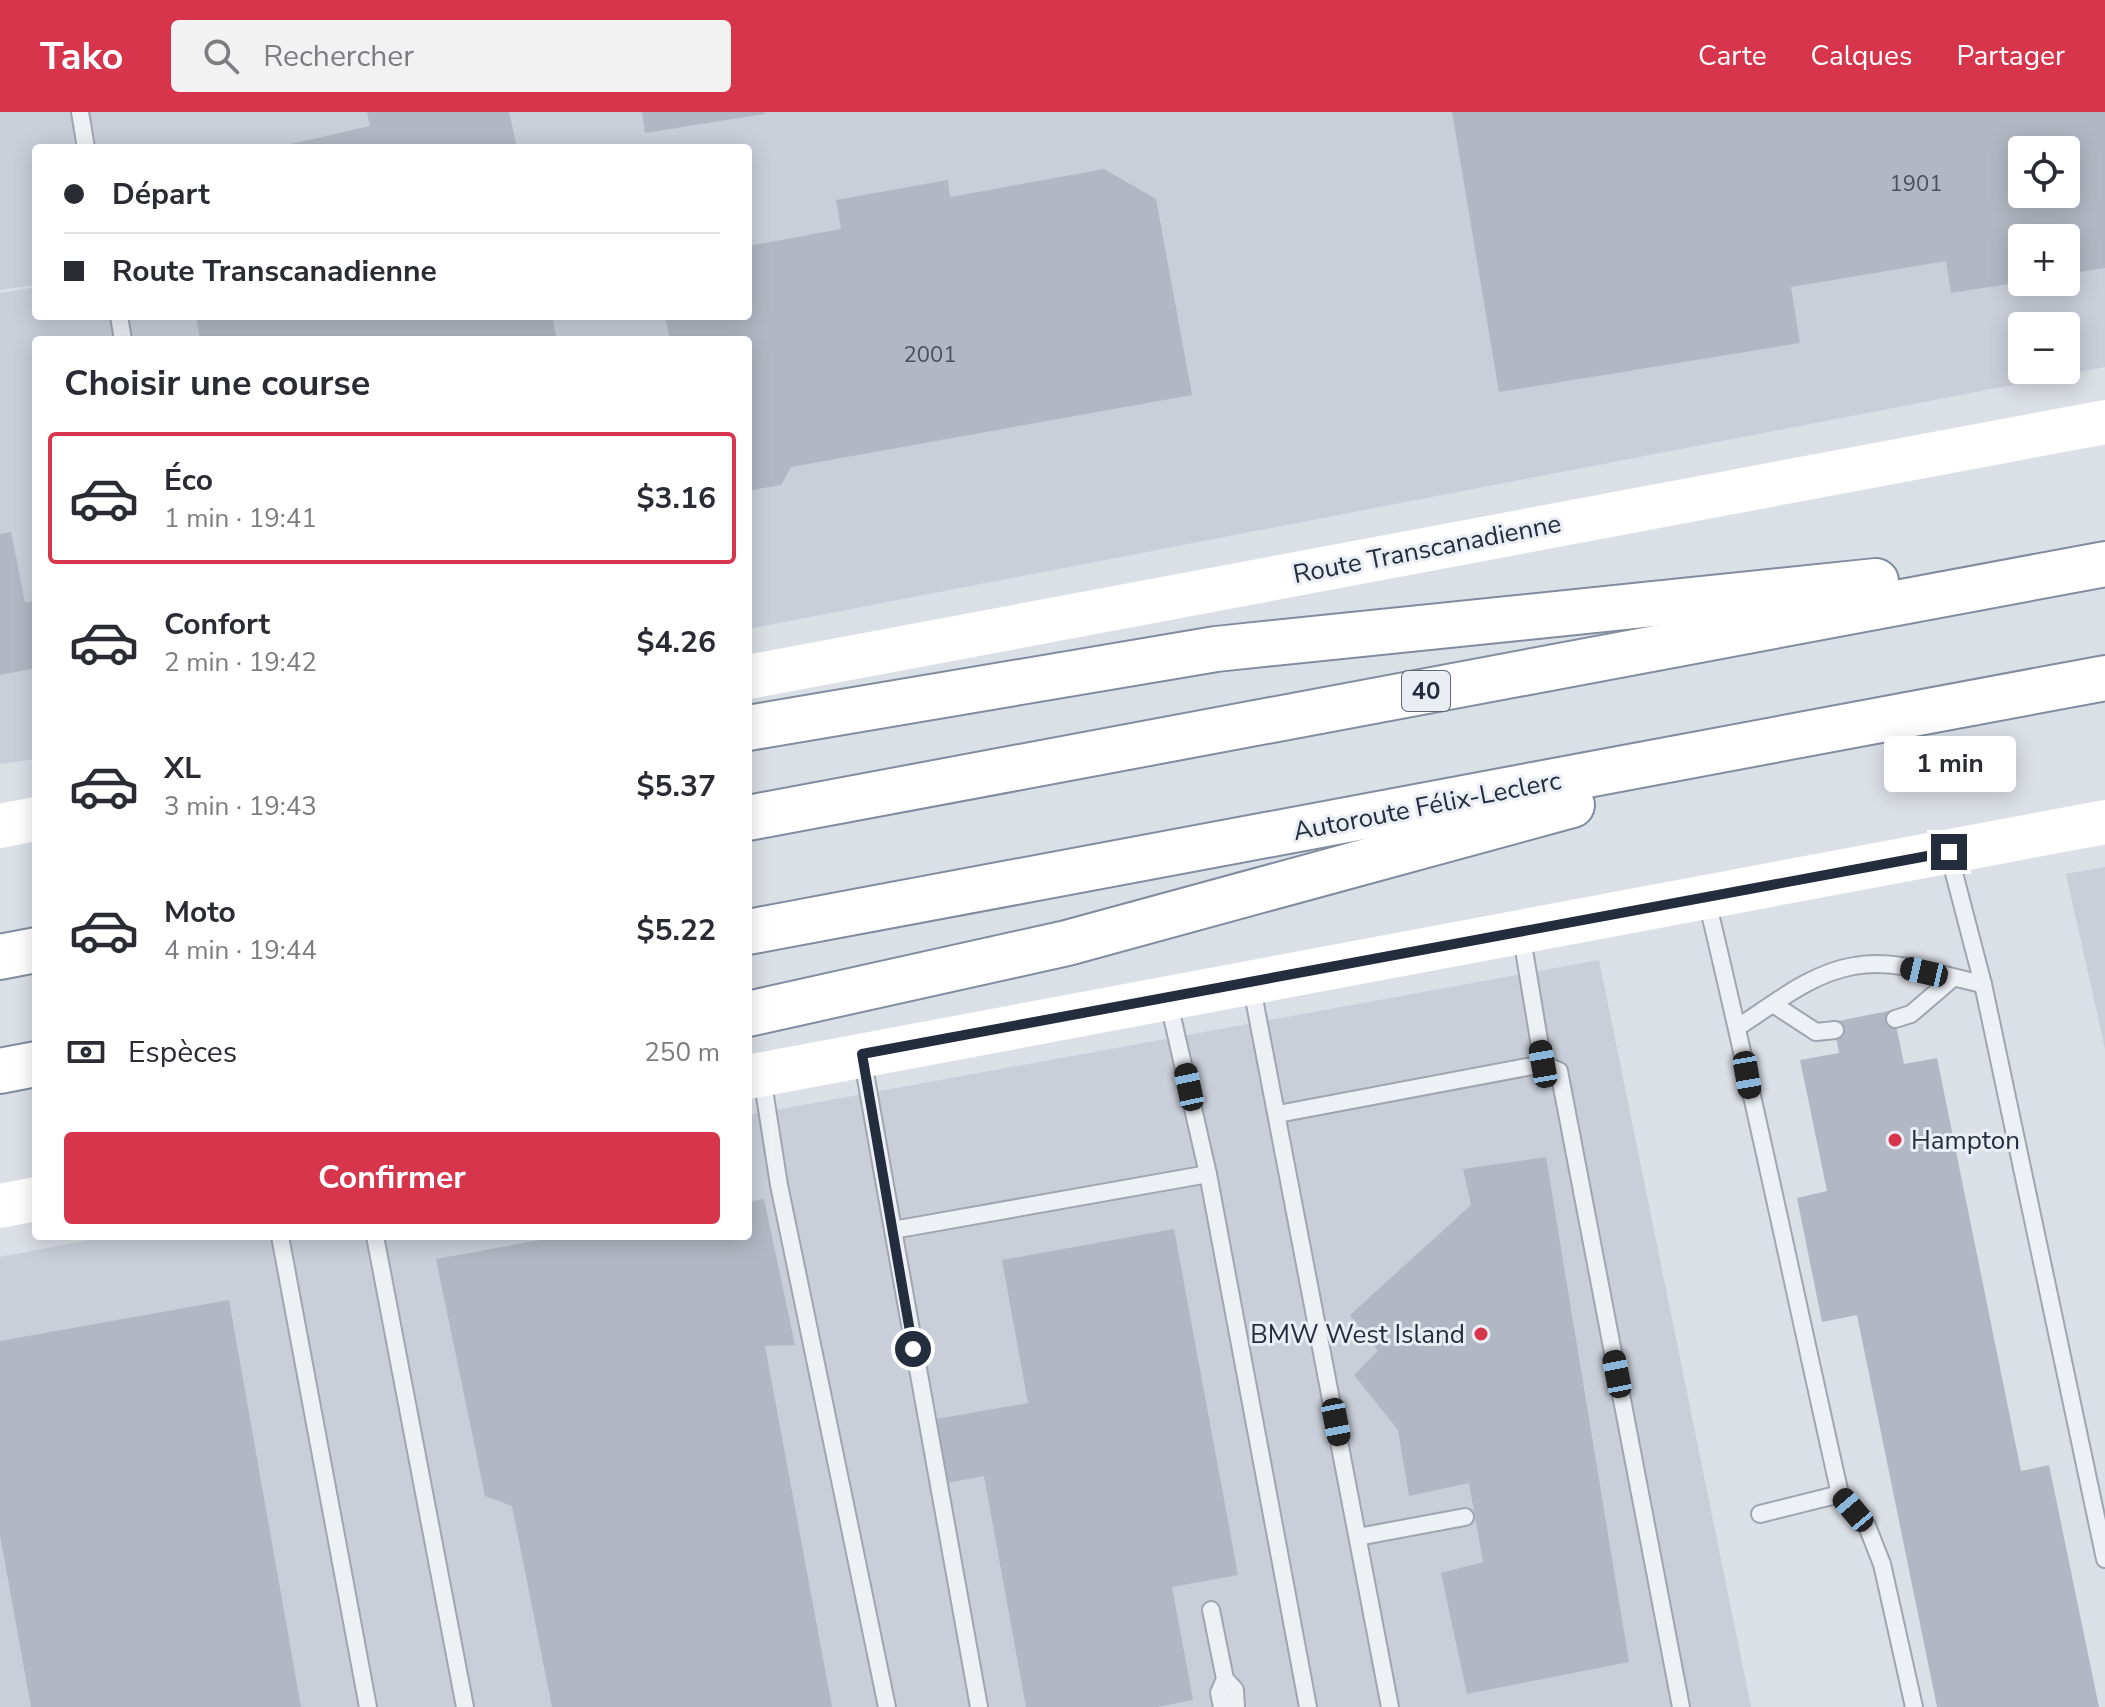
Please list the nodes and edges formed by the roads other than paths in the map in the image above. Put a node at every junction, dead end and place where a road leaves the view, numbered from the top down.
1 (80, 112) edge
2 (85, 144) edge
3 (2105, 422) edge
4 (2105, 558) edge
5 (2105, 564) edge
6 (752, 676) edge
7 (2105, 678) edge
8 (1883, 719) junction
9 (752, 727) edge
10 (752, 817) edge
11 (32, 820) edge
12 (2105, 822) edge
13 (0, 826) edge
14 (1949, 852) junction
15 (1706, 897) junction
16 (752, 931) edge
17 (1521, 931) junction
18 (32, 951) edge
19 (0, 957) edge
20 (1953, 978) junction
21 (1251, 982) junction
22 (1983, 984) junction
23 (1168, 997) junction
24 (1773, 1004) junction
25 (752, 1013) edge
26 (1895, 1019) dead end
27 (1738, 1027) junction
28 (1835, 1030) dead end
29 (862, 1054) junction
30 (1543, 1064) junction
31 (32, 1065) edge
32 (0, 1071) edge
33 (755, 1076) edge
34 (1278, 1114) junction
35 (1208, 1174) junction
36 (32, 1200) edge
37 (0, 1206) edge
38 (893, 1230) junction
39 (281, 1240) edge
40 (376, 1240) edge
41 (1840, 1494) junction
42 (1760, 1514) dead end
43 (1465, 1517) dead end
44 (1358, 1537) junction
45 (2105, 1559) edge
46 (1211, 1610) dead end
47 (1225, 1679) junction
48 (368, 1707) edge
49 (465, 1707) edge
50 (887, 1707) edge
51 (979, 1707) edge
52 (1222, 1707) edge
53 (1236, 1707) edge
54 (1308, 1707) edge
55 (1390, 1707) edge
56 (1681, 1707) edge
57 (1914, 1707) edge

1 - 2 lane
3 - 6 main road, Route Transcanadienne
4 - 9 main road
5 - 10 main road, 40
7 - 8 main road, Autoroute Félix-Leclerc
8 - 16 main road, Autoroute Félix-Leclerc
8 - 25 main road
11 - 13 main road
12 - 14 main road
14 - 15 main road
14 - 22 lane
15 - 17 main road
15 - 27 lane
17 - 21 main road
17 - 30 lane
18 - 19 main road
20 - 22 lane
20 - 24 lane
20 - 26 lane
21 - 23 main road
21 - 34 lane
22 - 45 lane
23 - 29 main road
23 - 35 lane
24 - 27 lane
24 - 28 lane
27 - 41 lane
29 - 33 main road
29 - 38 lane
30 - 34 lane
30 - 56 lane
31 - 32 main road
33 - 50 lane
34 - 44 lane
35 - 38 lane
35 - 54 lane
36 - 37 main road
38 - 51 lane
39 - 48 lane
40 - 49 lane
41 - 42 lane
41 - 57 lane
43 - 44 lane
44 - 55 lane
46 - 47 lane
47 - 52 lane
47 - 53 lane

